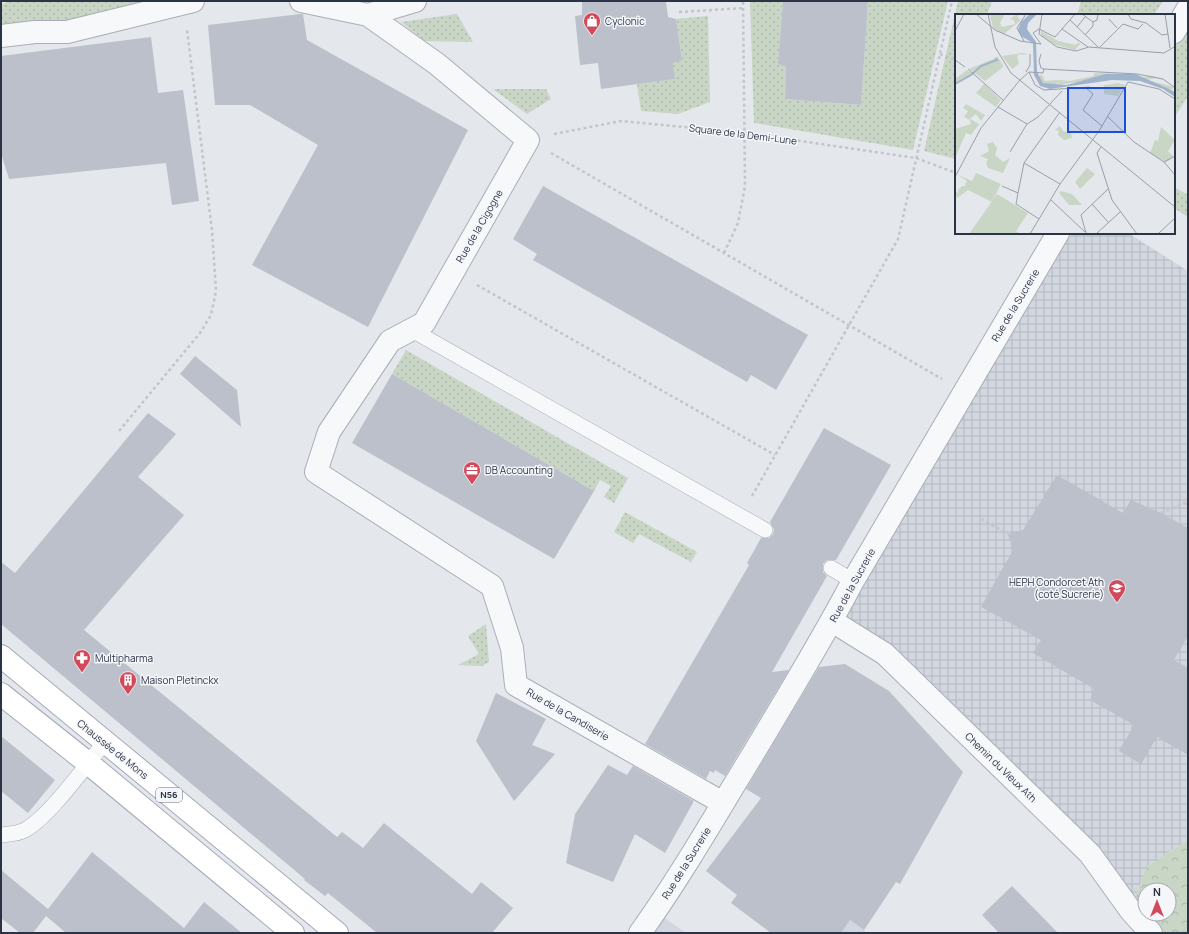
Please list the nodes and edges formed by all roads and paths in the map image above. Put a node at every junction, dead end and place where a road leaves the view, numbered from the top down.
1 (301, 1) edge
2 (415, 1) edge
3 (744, 1) edge
4 (952, 1) edge
5 (188, 2) edge
6 (744, 8) junction
7 (1188, 8) edge
8 (679, 12) dead end
9 (368, 15) junction
10 (1175, 30) edge
11 (1, 36) edge
12 (940, 54) junction
13 (955, 60) edge
14 (746, 133) junction
15 (528, 140) junction
16 (916, 158) junction
17 (955, 173) edge
18 (1057, 234) edge
19 (724, 253) junction
20 (454, 271) junction
21 (849, 325) junction
22 (412, 330) junction
23 (964, 392) junction
24 (119, 431) dead end
25 (775, 455) junction
26 (316, 472) joint
27 (1188, 498) edge
28 (1184, 503) junction
29 (1188, 505) edge
30 (1161, 513) dead end
31 (740, 516) junction
32 (981, 519) dead end
33 (765, 530) dead end
34 (1008, 534) dead end
35 (831, 568) dead end
36 (853, 581) junction
37 (832, 621) junction
38 (1, 656) edge
39 (1, 694) edge
40 (106, 742) junction
41 (88, 763) junction
42 (723, 803) junction
43 (1, 835) edge
44 (1188, 928) edge
45 (293, 933) edge
46 (337, 933) edge
47 (640, 933) edge
48 (1151, 933) edge
49 (1182, 933) edge

1 - 9 street
2 - 9 street
3 - 6 path
4 - 12 path
5 - 11 street
5 - 24 path
6 - 8 path
6 - 14 path
7 - 10 street
9 - 15 street
12 - 13 path
12 - 16 path
14 - 15 path, Square de la Demi-Lune
14 - 16 path, Square de la Demi-Lune
14 - 19 path
15 - 19 path
15 - 20 street, Rue de la Cigogne
16 - 17 path, Square de la Demi-Lune
16 - 21 path
18 - 23 street, Rue de la Sucrerie
19 - 21 path
20 - 22 street, Rue de la Cigogne
20 - 25 path
21 - 23 path
21 - 25 path
22 - 26 street, Rue de la Cigogne
22 - 31 lane
23 - 36 street, Rue de la Sucrerie
25 - 31 path
26 - 42 street, Rue de la Candiserie
27 - 28 path
28 - 29 path
28 - 30 path
31 - 33 lane
32 - 34 path
35 - 36 lane
36 - 37 street, Rue de la Sucrerie
37 - 42 street, Rue de la Sucrerie
37 - 48 street, Chemin du Vieux Ath
38 - 40 main road, Chaussée de Mons / N56
39 - 41 main road, N56
40 - 41 lane
40 - 46 main road, Chaussée de Mons / N56
41 - 43 lane
41 - 45 main road, N56
42 - 47 street, Rue de la Sucrerie
44 - 49 path

